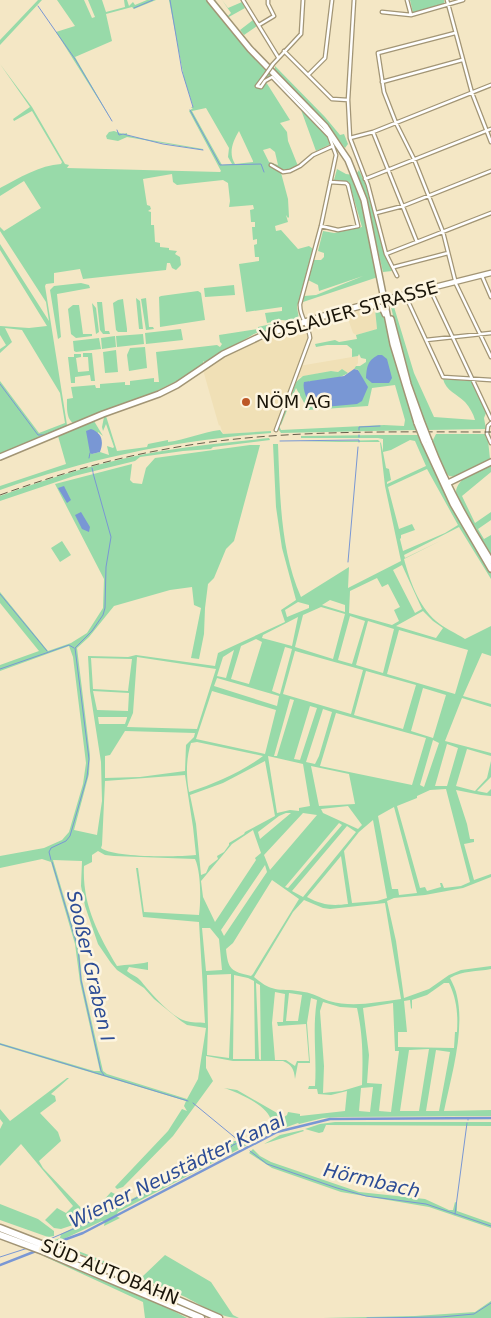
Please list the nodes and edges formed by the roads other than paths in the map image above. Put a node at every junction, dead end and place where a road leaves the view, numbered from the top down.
1 (210, 0) edge
2 (243, 0) edge
3 (268, 0) edge
4 (303, 0) edge
5 (332, 0) edge
6 (354, 0) edge
7 (406, 0) edge
8 (447, 0) edge
9 (464, 0) edge
10 (448, 6) junction
11 (382, 12) dead end
12 (411, 16) junction
13 (259, 26) junction
14 (455, 33) junction
15 (284, 51) junction
16 (278, 57) junction
17 (462, 60) junction
18 (308, 75) junction
19 (382, 82) junction
20 (491, 85) edge
21 (472, 93) junction
22 (348, 100) junction
23 (396, 123) junction
24 (491, 129) edge
25 (486, 130) junction
26 (373, 132) junction
27 (350, 138) junction
28 (491, 142) edge
29 (333, 146) junction
30 (414, 159) junction
31 (271, 165) dead end
32 (388, 170) junction
33 (491, 171) edge
34 (366, 179) junction
35 (330, 182) junction
36 (429, 196) junction
37 (403, 206) junction
38 (376, 213) junction
39 (491, 213) edge
40 (321, 226) junction
41 (443, 232) junction
42 (417, 242) junction
43 (448, 253) junction
44 (386, 254) junction
45 (394, 267) junction
46 (491, 273) edge
47 (397, 276) dead end
48 (482, 276) junction
49 (455, 281) junction
50 (430, 288) junction
51 (491, 297) edge
52 (386, 299) junction
53 (407, 299) dead end
54 (360, 306) junction
55 (305, 322) junction
56 (390, 330) junction
57 (491, 333) edge
58 (480, 334) junction
59 (453, 338) junction
60 (426, 340) junction
61 (491, 357) edge
62 (473, 379) junction
63 (491, 380) edge
64 (491, 419) edge
65 (420, 423) junction
66 (491, 423) edge
67 (276, 430) dead end
68 (427, 441) junction
69 (491, 443) edge
70 (0, 457) edge
71 (491, 462) edge
72 (444, 475) junction
73 (455, 481) junction
74 (447, 485) junction
75 (454, 497) junction
76 (491, 561) edge
77 (491, 569) edge
78 (0, 1228) edge
79 (0, 1235) edge
80 (201, 1318) edge
81 (219, 1318) edge

1 - 52 main road
2 - 13 street
3 - 13 street
4 - 15 street
5 - 18 street
6 - 22 street
7 - 12 street
8 - 10 street
9 - 10 street
10 - 12 street
10 - 14 street
11 - 12 street
13 - 16 street
14 - 17 street
14 - 19 street
15 - 16 street
15 - 18 street
16 - 29 street, bridge
17 - 19 street
17 - 21 street
18 - 22 street
19 - 23 street
20 - 21 street
21 - 23 street
21 - 25 street
22 - 27 street
23 - 26 street
23 - 30 street
24 - 25 street
25 - 28 street
25 - 30 street
26 - 27 street
26 - 32 street
27 - 34 street
29 - 31 street
29 - 35 street
30 - 32 street
30 - 36 street
32 - 34 street
32 - 37 street
33 - 36 street
34 - 38 street
35 - 40 street
35 - 40 street
36 - 37 street
36 - 41 street
37 - 38 street
37 - 42 street
38 - 44 street
39 - 41 street
40 - 55 street
41 - 42 street
41 - 43 street
42 - 44 street
43 - 45 street
43 - 49 street
44 - 45 street
45 - 47 street
46 - 48 street, VÖSLAUER STRASSE
48 - 49 street, VÖSLAUER STRASSE
48 - 51 street
49 - 50 street, VÖSLAUER STRASSE
49 - 58 street
50 - 52 street, VÖSLAUER STRASSE
50 - 59 street
52 - 54 main road, VÖSLAUER STRASSE
52 - 56 main road
52 - 65 main road
53 - 60 street
54 - 55 main road, VÖSLAUER STRASSE
54 - 56 main road
55 - 67 street
55 - 70 main road, VÖSLAUER STRASSE
56 - 65 main road
57 - 58 street
58 - 59 street
58 - 61 street
59 - 60 street
59 - 62 street
60 - 62 street
62 - 63 street
62 - 64 street
65 - 68 main road, bridge
66 - 69 street
68 - 72 main road
68 - 74 main road
71 - 73 main road
72 - 73 main road
72 - 74 main road
73 - 74 main road
73 - 75 main road
74 - 75 main road
74 - 77 main road
75 - 76 main road
78 - 81 highway, SÜD AUTOBAHN
79 - 80 highway, SÜD AUTOBAHN

